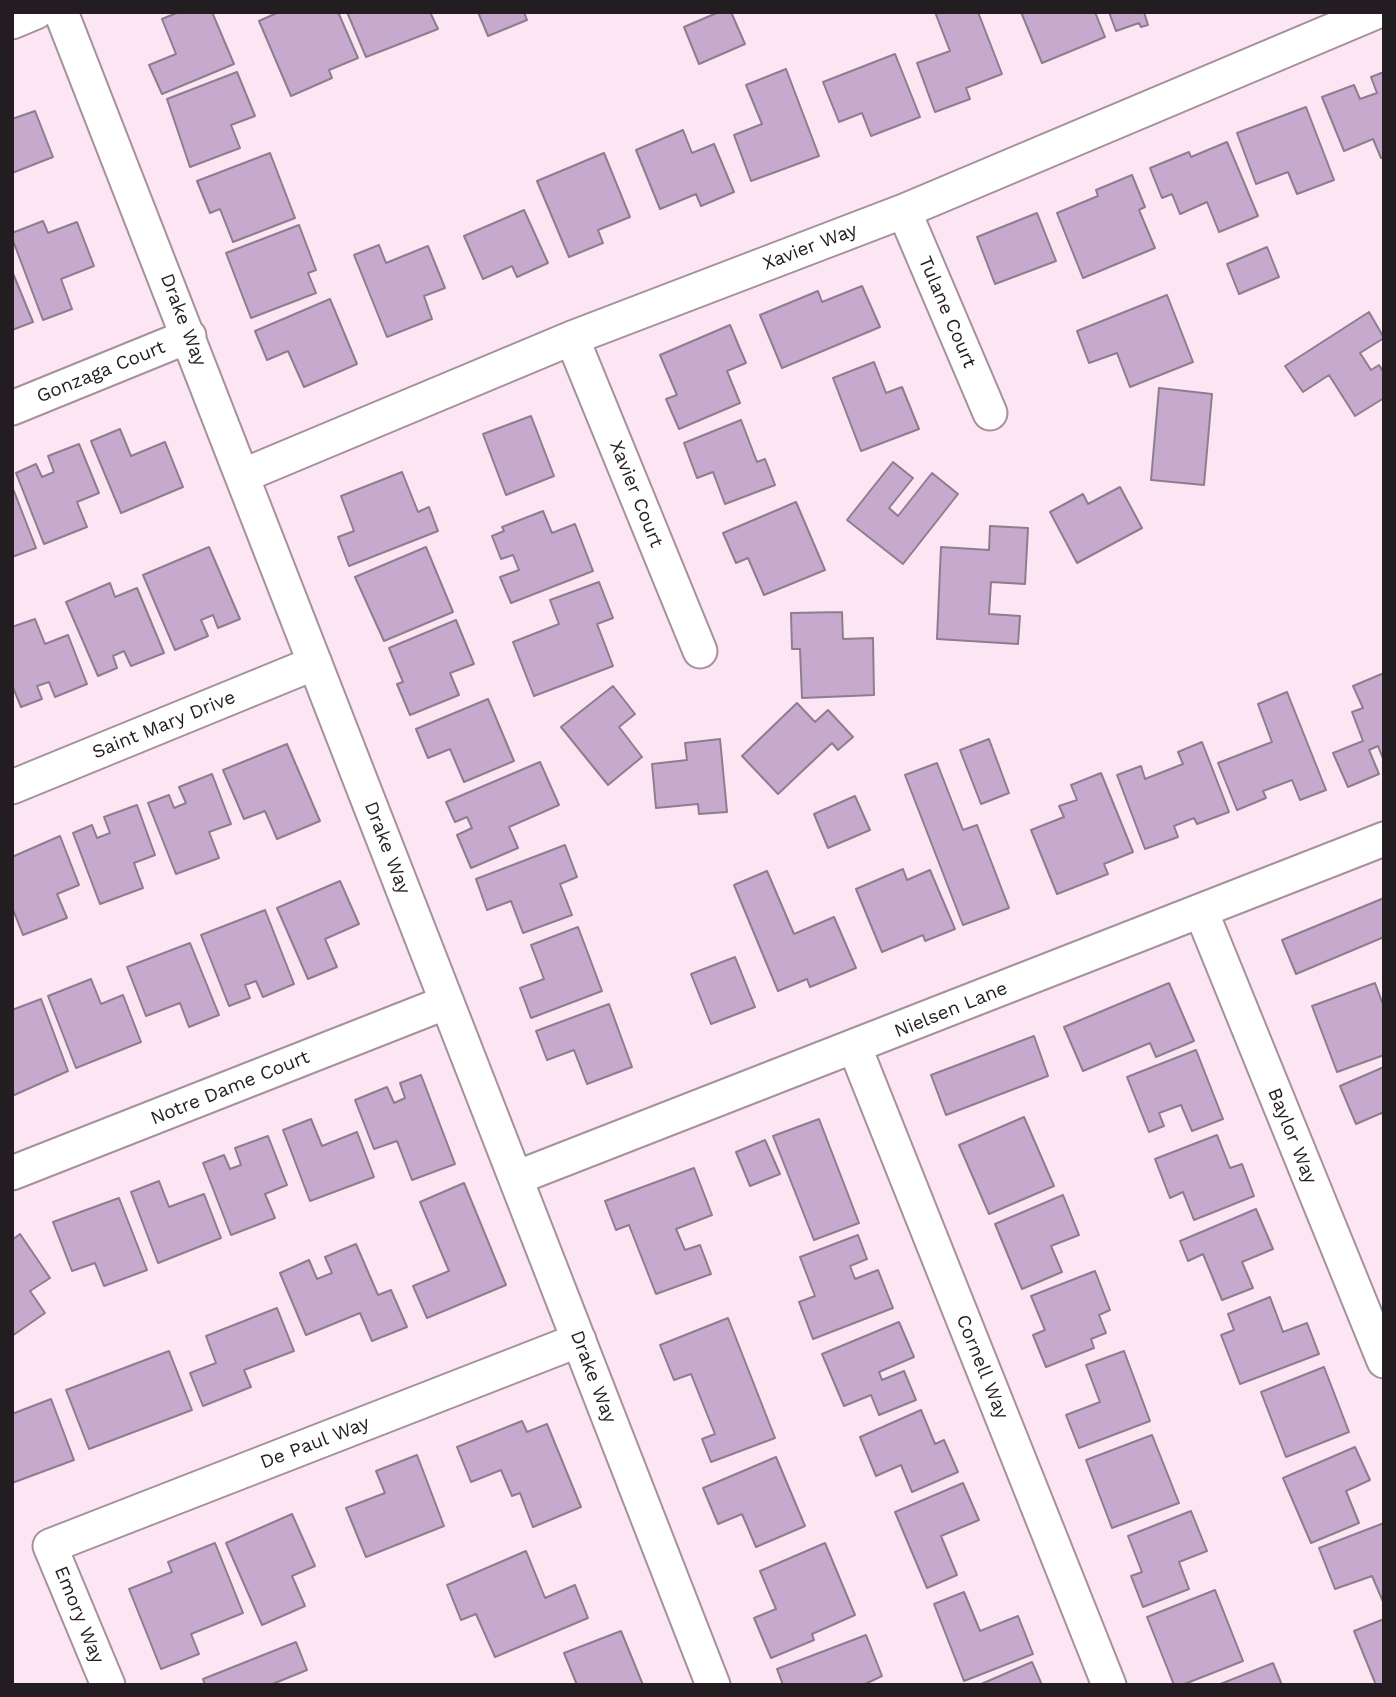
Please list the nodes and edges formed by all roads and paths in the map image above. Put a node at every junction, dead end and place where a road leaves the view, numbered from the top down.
1 (36, 12) edge
2 (61, 12) edge
3 (1376, 12) edge
4 (12, 22) edge
5 (905, 211) junction
6 (190, 336) junction
7 (572, 338) junction
8 (12, 408) edge
9 (990, 413) dead end
10 (242, 476) junction
11 (700, 651) dead end
12 (315, 663) junction
13 (12, 787) edge
14 (1384, 839) edge
15 (1201, 911) junction
16 (447, 1002) junction
17 (855, 1048) junction
18 (12, 1174) edge
19 (516, 1178) junction
20 (579, 1340) junction
21 (1384, 1361) edge
22 (50, 1546) joint
23 (108, 1685) edge
24 (713, 1685) edge
25 (1109, 1685) edge

1 - 4 street
2 - 6 street, Drake Way
3 - 5 street, Xavier Way
5 - 7 street, Xavier Way
5 - 9 street, Tulane Court
6 - 8 street, Gonzaga Court
6 - 10 street, Drake Way
7 - 10 street, Xavier Way
7 - 11 street, Xavier Court
10 - 12 street, Drake Way
12 - 13 street, Saint Mary Drive
12 - 16 street, Drake Way
14 - 15 street, Nielsen Lane
15 - 17 street, Nielsen Lane
15 - 21 street, Baylor Way
16 - 18 street, Notre Dame Court
16 - 19 street, Drake Way
17 - 19 street, Nielsen Lane
17 - 25 street, Cornell Way
19 - 20 street, Drake Way
20 - 22 street, De Paul Way
20 - 24 street, Drake Way
22 - 23 street, Emory Way

